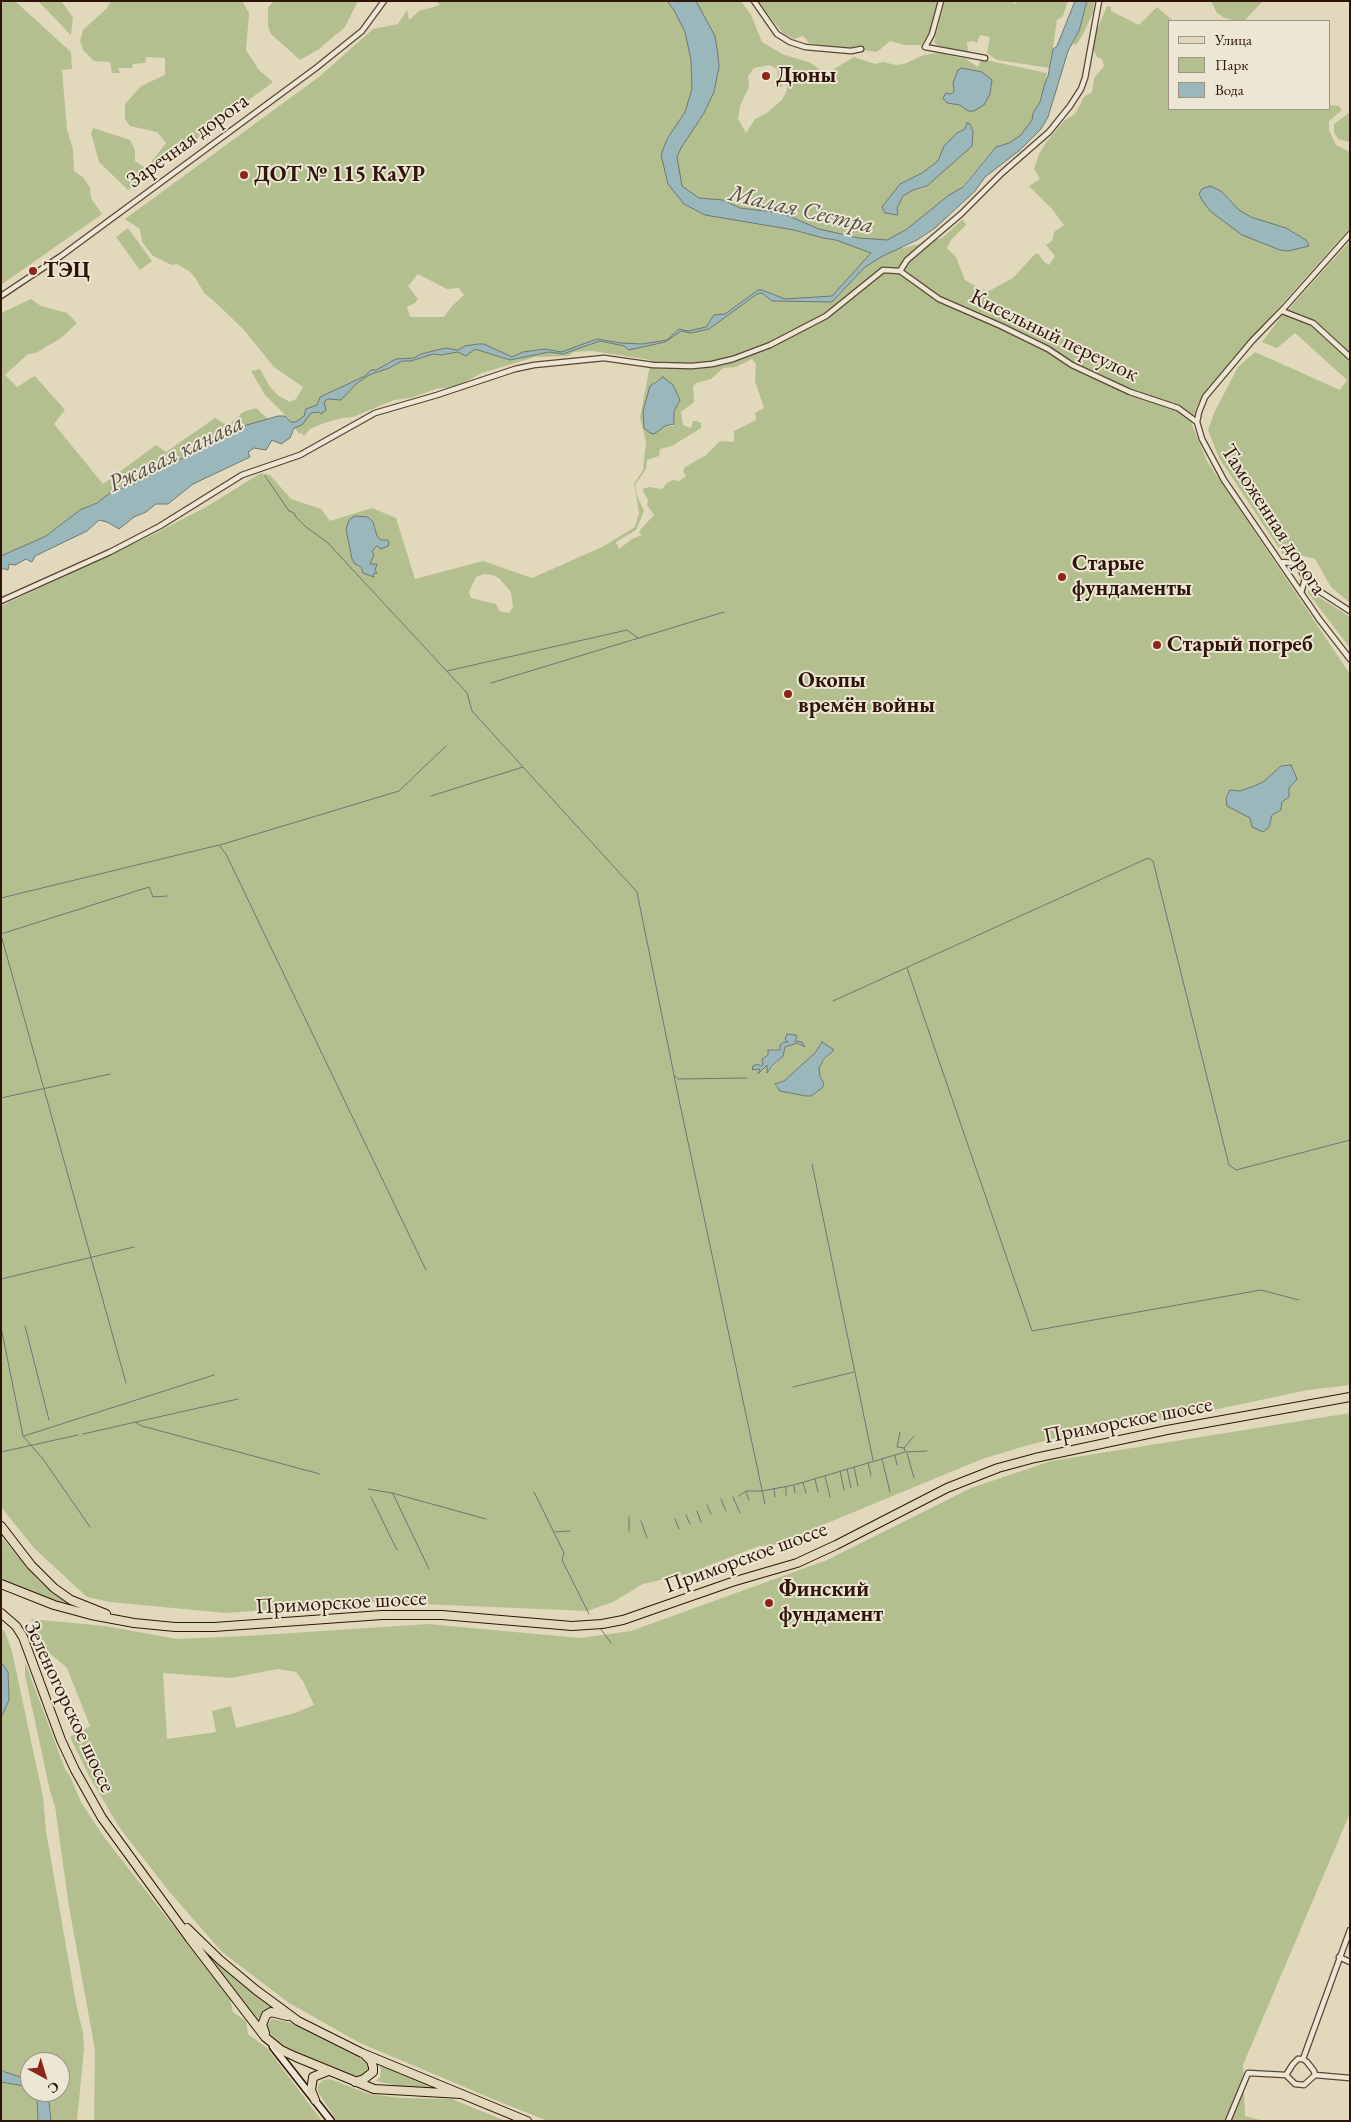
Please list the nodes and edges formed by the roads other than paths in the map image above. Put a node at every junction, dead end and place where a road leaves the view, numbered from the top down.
1 (384, 1) edge
2 (754, 1) edge
3 (941, 1) edge
4 (1099, 1) edge
5 (861, 49) dead end
6 (985, 58) dead end
7 (1350, 234) edge
8 (900, 271) junction
9 (1, 296) edge
10 (1282, 311) junction
11 (1350, 357) edge
12 (1198, 422) junction
13 (1281, 562) junction
14 (1305, 579) junction
15 (1301, 593) junction
16 (1, 601) edge
17 (1350, 611) edge
18 (1350, 659) edge
19 (1350, 1397) edge
20 (1, 1526) edge
21 (1, 1584) edge
22 (1, 1612) edge
23 (134, 1623) junction
24 (173, 1914) junction
25 (1350, 1930) edge
26 (1338, 1957) junction
27 (1350, 1962) edge
28 (298, 2021) junction
29 (265, 2037) junction
30 (362, 2053) junction
31 (1303, 2059) junction
32 (328, 2071) junction
33 (1286, 2075) junction
34 (1315, 2075) junction
35 (1350, 2078) edge
36 (355, 2082) junction
37 (461, 2094) junction
38 (315, 2100) junction
39 (331, 2121) edge
40 (527, 2121) edge
41 (1228, 2121) edge

1 - 9 street, Заречная дорога
2 - 5 street
3 - 6 street
4 - 8 street
7 - 10 street
8 - 12 street, Кисельный переулок
8 - 16 street
10 - 11 street
10 - 12 street
12 - 13 street, Таможенная дорога
13 - 14 street
13 - 15 street, Таможенная дорога
14 - 15 street
14 - 17 street
15 - 18 street, Таможенная дорога
19 - 23 main road, Приморское шоссе
20 - 23 main road, Приморское шоссе
21 - 23 main road, Приморское шоссе
22 - 24 main road, Зеленогорское шоссе
24 - 28 main road, Зеленогорское шоссе
24 - 29 main road, Зеленогорское шоссе
25 - 26 street
26 - 27 street
26 - 31 street
28 - 29 main road
28 - 30 main road, Зеленогорское шоссе
29 - 32 main road, Зеленогорское шоссе
29 - 38 main road
30 - 36 main road
30 - 37 main road, Зеленогорское шоссе
31 - 33 street
31 - 34 street
32 - 36 main road, Зеленогорское шоссе
32 - 38 main road
33 - 34 street
33 - 41 street
34 - 35 street
36 - 37 main road, Зеленогорское шоссе
37 - 40 main road, Зеленогорское шоссе
38 - 39 main road

